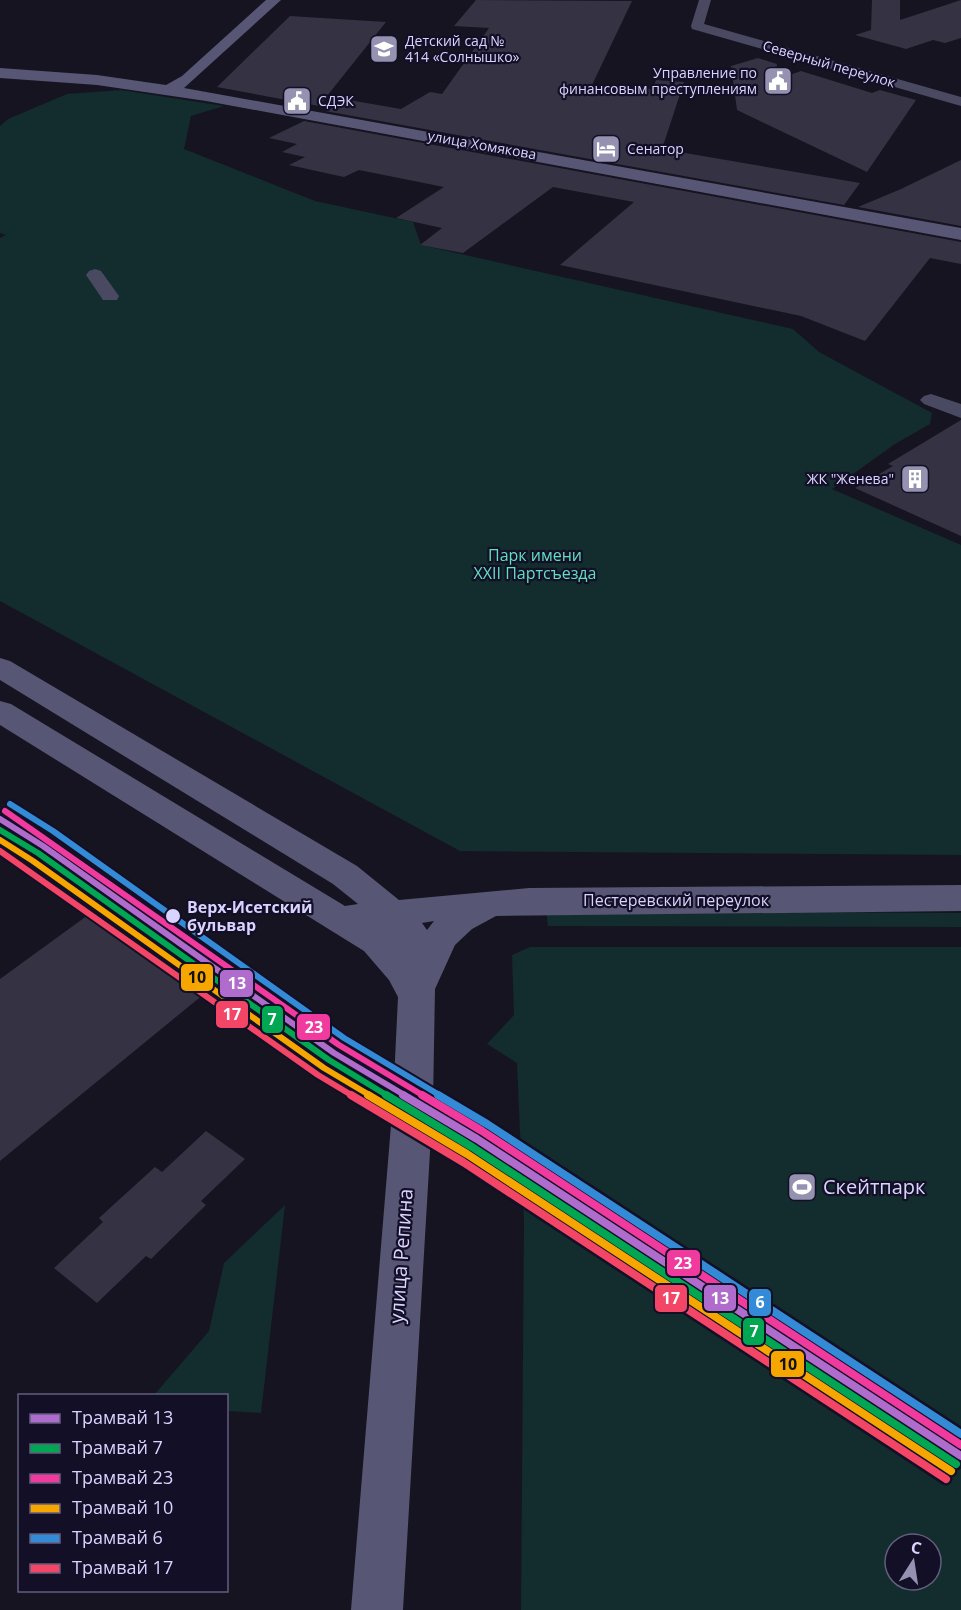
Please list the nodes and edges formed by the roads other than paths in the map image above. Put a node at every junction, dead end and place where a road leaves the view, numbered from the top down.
1 (274, 0) edge
2 (705, 0) edge
3 (0, 73) edge
4 (170, 90) junction
5 (961, 102) edge
6 (961, 234) edge
7 (95, 275) dead end
8 (110, 296) dead end
9 (931, 399) dead end
10 (961, 412) edge
11 (0, 667) edge
12 (0, 711) edge
13 (345, 875) junction
14 (961, 898) edge
15 (502, 902) junction
16 (391, 912) junction
17 (342, 919) junction
18 (417, 998) junction
19 (377, 1610) edge

1 - 4 street
2 - 5 street, Северный переулок
3 - 4 street, улица Хомякова
4 - 6 street, улица Хомякова
7 - 8 street
9 - 10 street
11 - 13 street
12 - 17 street
13 - 15 street
13 - 16 street
14 - 15 street, Пестеревский переулок
15 - 16 street, Пестеревский переулок
15 - 18 street
16 - 17 street, Пестеревский переулок
16 - 18 street, улица Репина
17 - 18 street
18 - 19 street, улица Репина

